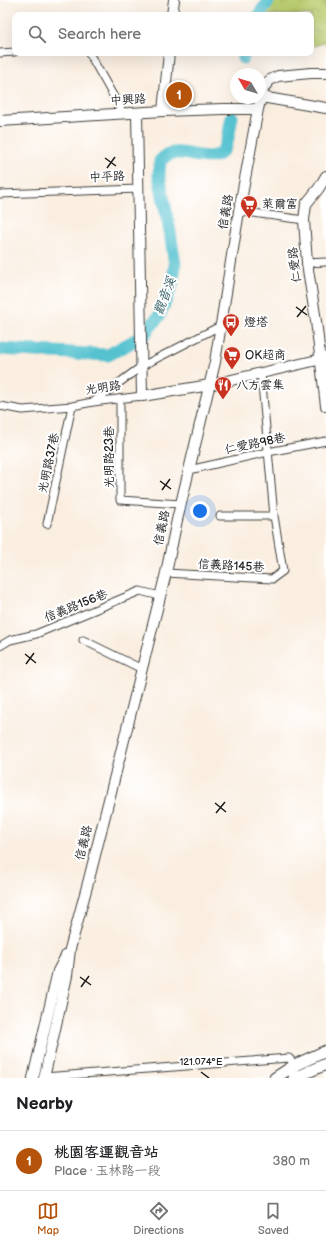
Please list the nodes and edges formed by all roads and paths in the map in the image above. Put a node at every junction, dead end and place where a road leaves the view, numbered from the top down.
1 (174, 0) edge
2 (172, 12) edge
3 (12, 52) edge
4 (0, 53) edge
5 (92, 56) edge
6 (169, 56) edge
7 (326, 73) edge
8 (266, 85) edge
9 (266, 98) edge
10 (259, 104) edge
11 (326, 108) edge
12 (258, 109) junction
13 (163, 111) junction
14 (123, 113) junction
15 (137, 113) junction
16 (0, 121) edge
17 (326, 176) edge
18 (139, 188) junction
19 (0, 194) edge
20 (240, 211) junction
21 (304, 220) junction
22 (326, 262) edge
23 (307, 263) junction
24 (222, 325) junction
25 (323, 359) edge
26 (142, 361) junction
27 (261, 373) junction
28 (210, 385) junction
29 (142, 396) junction
30 (93, 402) junction
31 (120, 402) dead end
32 (0, 406) edge
33 (72, 406) junction
34 (326, 406) edge
35 (326, 441) edge
36 (268, 452) junction
37 (189, 470) junction
38 (181, 504) junction
39 (220, 516) dead end
40 (274, 516) junction
41 (47, 524) dead end
42 (166, 573) junction
43 (160, 596) junction
44 (83, 640) dead end
45 (0, 646) edge
46 (142, 669) junction
47 (70, 949) junction
48 (326, 1051) edge
49 (326, 1064) edge
50 (295, 1074) edge
51 (89, 1076) edge
52 (33, 1078) edge
53 (44, 1078) edge
54 (276, 1078) edge

1 - 2 main road
3 - 4 street
5 - 14 street
6 - 13 main road
7 - 8 main road, 信義路
9 - 11 main road
10 - 12 main road, 信義路
12 - 13 main road, 中興路
12 - 20 main road, 信義路
13 - 15 main road, 中興路
14 - 15 main road, 中興路
14 - 16 main road, 中興路
15 - 18 main road, 中平路
17 - 21 main road, 仁愛路
18 - 19 street, 中平路
18 - 26 main road
20 - 21 street
20 - 24 main road, 信義路
21 - 23 main road, 仁愛路
22 - 23 street
23 - 25 main road, 仁愛路
24 - 26 street
24 - 28 main road, 信義路
25 - 27 main road, 光明路
25 - 34 main road, 仁愛路
26 - 29 main road
26 - 30 street
27 - 28 main road, 光明路
27 - 36 street
28 - 29 main road, 光明路
28 - 37 main road, 信義路
29 - 30 street, 光明路
30 - 33 street, 光明路
31 - 38 street, 光明路23巷
32 - 33 street, 光明路
33 - 41 street, 光明路37巷
35 - 36 street, 仁愛路98巷
36 - 37 street, 仁愛路98巷
36 - 40 street
37 - 38 main road, 信義路
38 - 42 main road, 信義路
39 - 40 street
40 - 42 street, 信義路145巷
42 - 43 main road, 信義路
43 - 45 street, 信義路156巷
43 - 46 main road, 信義路
44 - 46 street
46 - 47 main road, 信義路
47 - 52 main road, 信義路
47 - 53 main road, 信義路
48 - 50 main road
49 - 50 main road
50 - 51 street
50 - 54 main road
51 - 53 street

